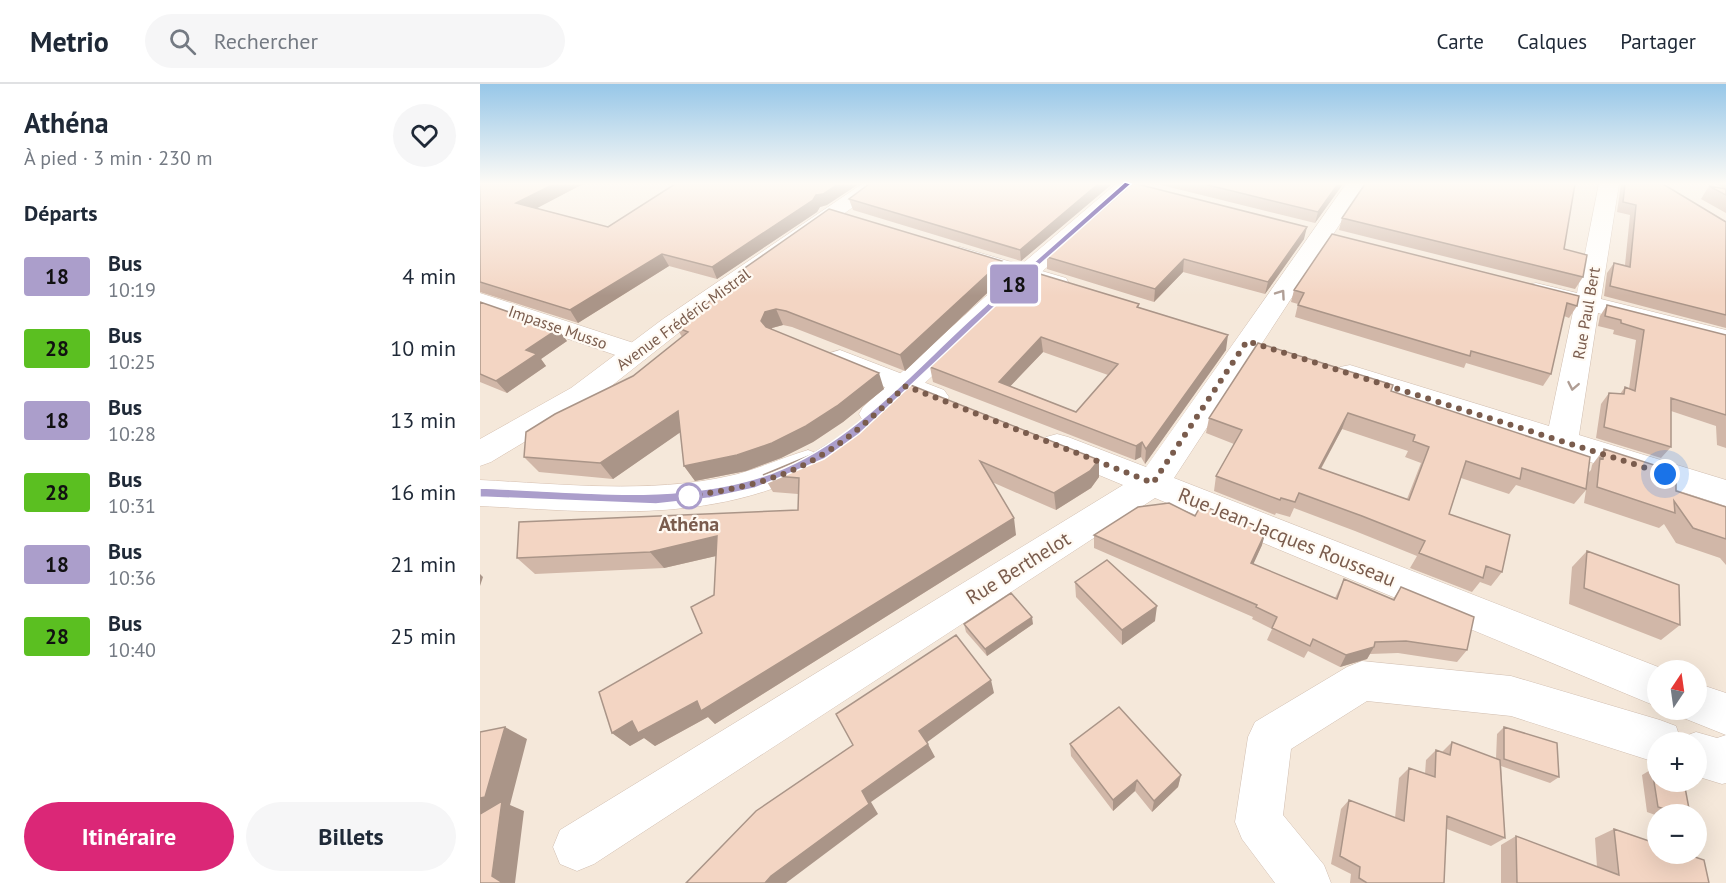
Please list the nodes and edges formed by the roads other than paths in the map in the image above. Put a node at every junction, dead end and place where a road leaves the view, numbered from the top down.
1 (819, 221) edge
2 (854, 221) edge
3 (1089, 221) edge
4 (1332, 221) edge
5 (1603, 221) edge
6 (862, 224) edge
7 (938, 247) edge
8 (1025, 274) junction
9 (1520, 285) edge
10 (1081, 291) edge
11 (480, 301) edge
12 (1589, 303) junction
13 (1726, 338) edge
14 (814, 348) edge
15 (636, 353) junction
16 (1326, 366) edge
17 (906, 386) junction
18 (581, 394) junction
19 (960, 407) edge
20 (855, 431) edge
21 (1024, 432) edge
22 (1562, 441) junction
23 (829, 450) edge
24 (480, 454) edge
25 (1153, 483) junction
26 (490, 493) edge
27 (1726, 493) edge
28 (1647, 683) edge
29 (1647, 738) edge
30 (1707, 757) edge
31 (1726, 758) edge
32 (577, 847) dead end
33 (1306, 883) edge

1 - 15 street, Avenue Frédéric Mistral
2 - 6 street
3 - 8 street
25 -> 4 street, Rue Berthelot
5 - 12 street, Rue Paul Bert
7 - 8 street
8 - 10 street
8 - 17 street
9 - 12 street
11 - 15 street, Impasse Musso
12 - 13 street
12 -> 22 street, Rue Paul Bert
14 - 17 street
15 - 18 street, Avenue Frédéric Mistral
16 - 22 street
17 - 19 street
17 - 20 street
18 - 24 street, Avenue Frédéric Mistral
18 - 26 street, Avenue Frédéric Mistral
21 - 25 street, Rue Jean-Jacques Rousseau
22 - 27 street
23 - 26 street
25 - 28 street, Rue Jean-Jacques Rousseau
25 - 32 street, Rue Berthelot
29 - 33 street
30 - 31 street

